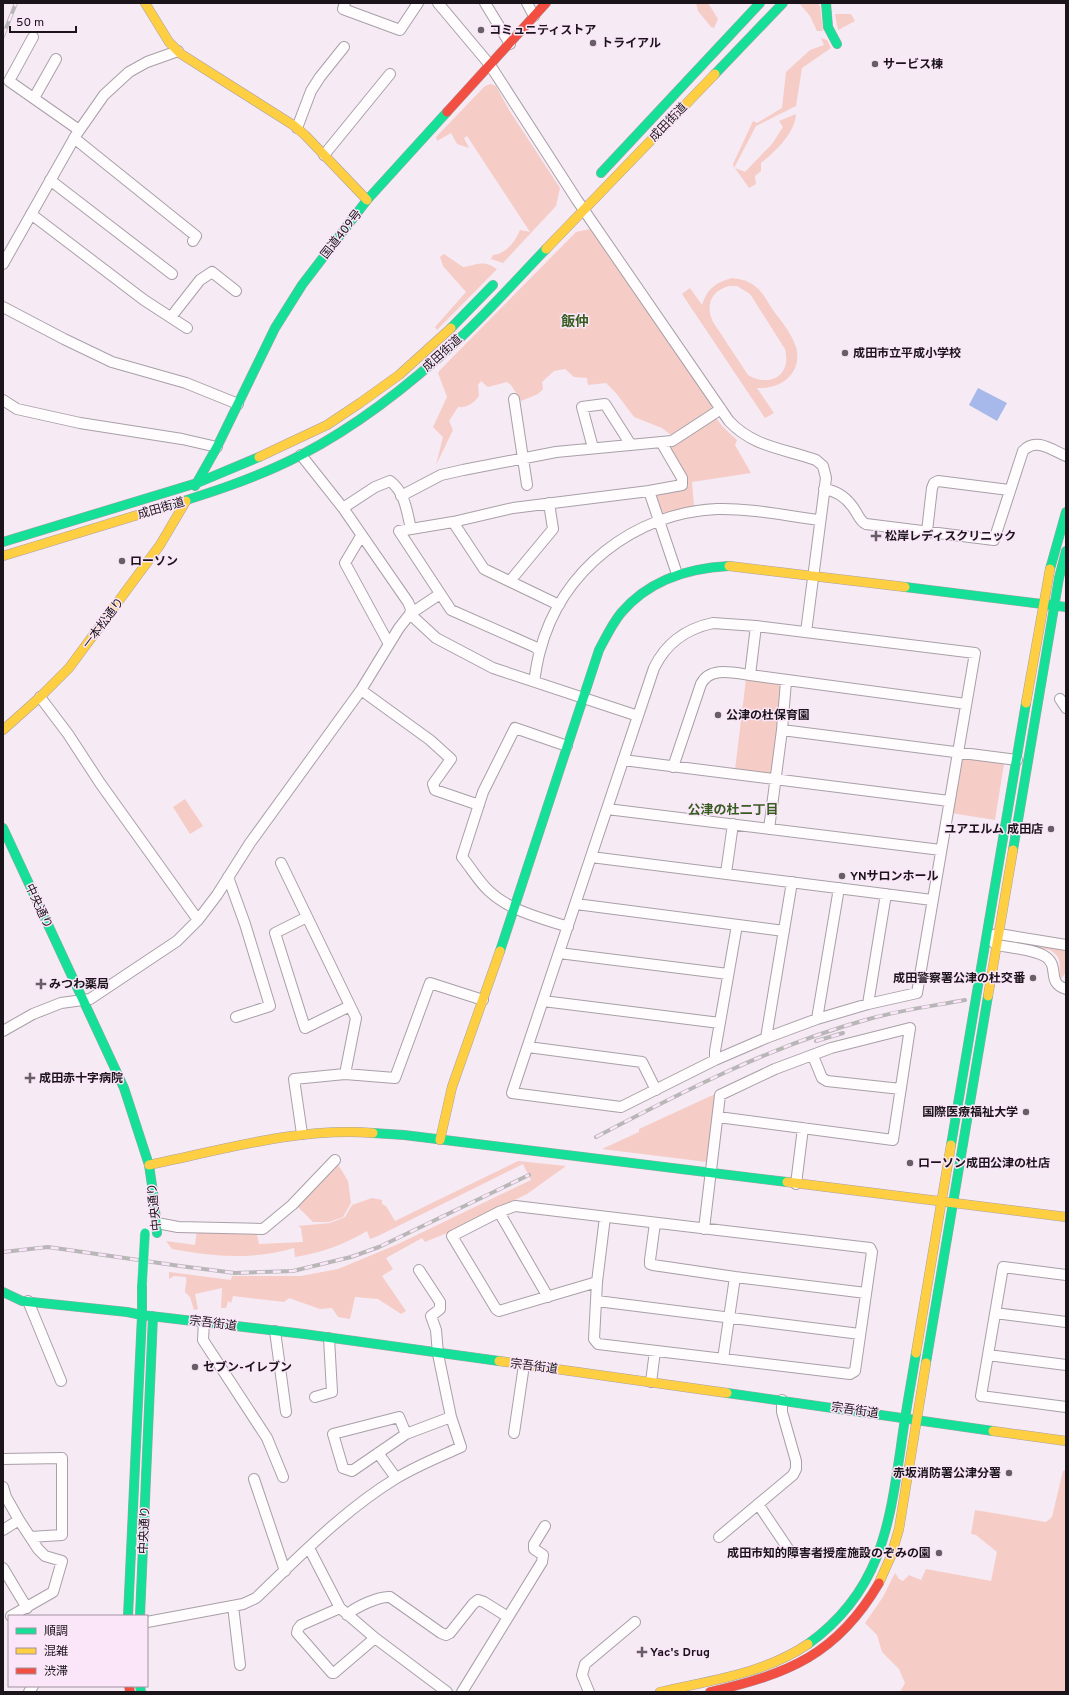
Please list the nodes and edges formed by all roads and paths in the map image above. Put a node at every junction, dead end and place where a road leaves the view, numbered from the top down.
1 (145, 3) edge
2 (345, 3) edge
3 (418, 3) edge
4 (438, 3) edge
5 (485, 3) edge
6 (526, 3) edge
7 (546, 3) edge
8 (760, 3) edge
9 (783, 3) edge
10 (826, 3) edge
11 (534, 16) junction
12 (33, 37) dead end
13 (510, 44) junction
14 (837, 44) dead end
15 (344, 47) dead end
16 (178, 51) junction
17 (56, 59) dead end
18 (490, 65) junction
19 (390, 74) dead end
20 (34, 98) junction
21 (297, 128) junction
22 (77, 134) junction
23 (324, 155) junction
24 (596, 179) dead end
25 (50, 180) junction
26 (367, 200) junction
27 (584, 209) junction
28 (31, 214) junction
29 (193, 241) dead end
30 (3, 264) edge
31 (172, 274) dead end
32 (500, 279) dead end
33 (236, 291) dead end
34 (3, 307) edge
35 (171, 317) junction
36 (187, 328) dead end
37 (514, 399) dead end
38 (3, 400) edge
39 (238, 404) junction
40 (721, 409) junction
41 (661, 442) junction
42 (631, 445) junction
43 (216, 447) junction
44 (593, 448) junction
45 (301, 455) junction
46 (1066, 456) edge
47 (524, 459) junction
48 (197, 483) junction
49 (527, 485) dead end
50 (824, 489) junction
51 (1009, 490) junction
52 (649, 491) junction
53 (401, 496) junction
54 (186, 501) junction
55 (549, 503) junction
56 (343, 508) junction
57 (1066, 512) edge
58 (659, 520) junction
59 (820, 520) junction
60 (453, 522) junction
61 (411, 529) junction
62 (928, 531) junction
63 (361, 536) junction
64 (3, 542) edge
65 (1066, 551) edge
66 (3, 556) edge
67 (678, 574) junction
68 (813, 576) junction
69 (510, 581) junction
70 (440, 594) junction
71 (1043, 604) junction
72 (560, 605) junction
73 (1054, 606) junction
74 (1066, 608) edge
75 (410, 614) junction
76 (756, 626) junction
77 (806, 632) junction
78 (388, 644) junction
79 (540, 651) junction
80 (750, 675) junction
81 (534, 681) junction
82 (786, 681) junction
83 (361, 690) junction
84 (40, 697) junction
85 (583, 698) junction
86 (966, 704) junction
87 (638, 716) junction
88 (3, 730) edge
89 (782, 730) junction
90 (568, 746) junction
91 (957, 752) junction
92 (623, 760) junction
93 (1017, 760) junction
94 (673, 767) junction
95 (776, 780) junction
96 (949, 801) junction
97 (479, 805) junction
98 (607, 809) junction
99 (733, 824) junction
100 (3, 828) edge
101 (769, 829) junction
102 (941, 850) junction
103 (591, 857) junction
104 (281, 863) dead end
105 (726, 873) junction
106 (228, 877) junction
107 (792, 882) junction
108 (839, 888) junction
109 (886, 894) junction
110 (932, 900) junction
111 (576, 904) junction
112 (514, 908) junction
113 (307, 917) junction
114 (198, 920) junction
115 (737, 925) junction
116 (568, 927) junction
117 (784, 931) junction
118 (999, 934) junction
119 (986, 938) junction
120 (997, 945) junction
121 (1066, 945) edge
122 (559, 953) junction
123 (728, 974) junction
124 (1066, 989) edge
125 (69, 998) junction
126 (83, 1000) junction
127 (483, 1000) junction
128 (543, 1001) junction
129 (868, 1004) junction
130 (350, 1006) junction
131 (76, 1012) dead end
132 (236, 1017) dead end
133 (817, 1019) junction
134 (720, 1023) junction
135 (3, 1032) edge
136 (766, 1038) junction
137 (528, 1047) junction
138 (813, 1056) junction
139 (715, 1060) junction
140 (345, 1074) junction
141 (901, 1089) junction
142 (656, 1090) junction
143 (718, 1117) junction
144 (126, 1124) dead end
145 (804, 1128) junction
146 (302, 1134) junction
147 (440, 1140) junction
148 (132, 1144) dead end
149 (335, 1160) dead end
150 (149, 1165) junction
151 (711, 1173) junction
152 (796, 1184) junction
153 (941, 1200) junction
154 (954, 1202) junction
155 (499, 1212) junction
156 (605, 1217) junction
157 (1066, 1217) edge
158 (655, 1223) junction
159 (145, 1229) dead end
160 (704, 1229) junction
161 (157, 1232) joint
162 (419, 1270) dead end
163 (1066, 1274) edge
164 (735, 1277) junction
165 (597, 1282) junction
166 (3, 1292) edge
167 (866, 1293) junction
168 (548, 1297) junction
169 (28, 1301) junction
170 (596, 1301) junction
171 (153, 1304) dead end
172 (995, 1313) junction
173 (142, 1315) junction
174 (153, 1316) junction
175 (729, 1318) junction
176 (204, 1322) junction
177 (1066, 1322) edge
178 (275, 1331) junction
179 (860, 1334) junction
180 (329, 1338) junction
181 (655, 1351) junction
182 (438, 1354) junction
183 (988, 1355) junction
184 (723, 1359) junction
185 (524, 1365) junction
186 (1066, 1365) edge
187 (61, 1381) dead end
188 (650, 1382) junction
189 (315, 1397) dead end
190 (782, 1400) junction
191 (1066, 1407) edge
192 (286, 1412) dead end
193 (451, 1417) junction
194 (905, 1418) junction
195 (917, 1419) junction
196 (514, 1433) dead end
197 (406, 1434) junction
198 (1066, 1441) edge
199 (378, 1453) junction
200 (3, 1458) edge
201 (283, 1477) dead end
202 (396, 1478) junction
203 (254, 1479) dead end
204 (3, 1487) edge
205 (758, 1504) junction
206 (19, 1520) junction
207 (546, 1526) dead end
208 (3, 1530) edge
209 (30, 1537) junction
210 (719, 1537) dead end
211 (309, 1548) junction
212 (791, 1553) dead end
213 (3, 1568) edge
214 (285, 1571) junction
215 (233, 1606) junction
216 (27, 1608) junction
217 (340, 1608) junction
218 (14, 1615) edge
219 (128, 1615) edge
220 (140, 1615) edge
221 (347, 1615) junction
222 (508, 1617) junction
223 (148, 1622) edge
224 (635, 1622) dead end
225 (375, 1638) junction
226 (240, 1665) dead end
227 (447, 1692) edge
228 (462, 1692) edge
229 (589, 1692) edge
230 (660, 1692) edge
231 (710, 1692) edge

1 - 16 main road
2 - 3 street
4 - 18 street
5 - 13 street
6 - 11 street
7 - 11 main road, 国道409号
8 - 24 main road, 成田街道
9 - 27 main road, 成田街道
10 - 14 main road
11 - 13 main road, 国道409号
12 - 20 street
13 - 18 main road, 国道409号
15 - 21 street
16 - 21 main road
16 - 22 street
17 - 20 street
18 - 26 main road, 国道409号
18 - 27 street
19 - 23 street
20 - 22 street
21 - 23 main road
22 - 25 street
22 - 29 street
23 - 26 main road
25 - 28 street
25 - 31 street
26 - 39 main road, 国道409号
27 - 40 street
27 - 45 main road, 成田街道
28 - 30 street
28 - 35 street
32 - 48 main road, 成田街道
33 - 35 street
34 - 39 street
35 - 36 street
37 - 47 street
38 - 43 street
39 - 43 main road, 国道409号
40 - 41 street
40 - 50 street
41 - 42 street
41 - 52 street
42 - 44 street
42 - 44 street
43 - 48 main road, 国道409号
44 - 47 street
45 - 54 main road, 成田街道
45 - 56 street
46 - 51 street
47 - 49 street
47 - 53 street
48 - 54 main road, 国道409号
48 - 64 main road, 成田街道
50 - 59 street
50 - 62 street
51 - 62 street
51 - 62 street
52 - 55 street
52 - 58 street
53 - 56 street
53 - 61 street
54 - 66 main road, 成田街道
54 - 84 main road, 一本松通り
55 - 60 street
55 - 69 street
56 - 63 street
57 - 71 main road
58 - 59 street
58 - 67 street
58 - 72 street
59 - 68 street
60 - 61 street
60 - 69 street
61 - 70 street
63 - 75 street
63 - 78 street
65 - 73 main road
67 - 68 main road
67 - 85 main road
68 - 71 main road
68 - 77 street
69 - 72 street
70 - 75 street
70 - 79 street
71 - 73 main road
71 - 93 main road
72 - 79 street
73 - 74 main road
73 - 118 main road
75 - 78 street
75 - 81 street
76 - 77 street
76 - 80 street
76 - 87 street
77 - 86 street
78 - 83 street
79 - 81 street
80 - 82 street
80 - 94 street
81 - 85 street
82 - 86 street
82 - 89 street
83 - 97 street
83 - 106 street
84 - 88 main road, 一本松通り
84 - 114 street
85 - 87 street
85 - 90 main road
86 - 91 street
87 - 92 street
89 - 91 street
89 - 95 street
90 - 97 street
90 - 112 main road
91 - 93 street
91 - 96 street
92 - 94 street
92 - 98 street
93 - 119 main road
94 - 95 street
95 - 96 street
95 - 101 street
96 - 102 street
97 - 112 street
98 - 99 street
98 - 103 street
99 - 101 street
99 - 105 street
100 - 126 main road, 中央通り
101 - 102 street
102 - 110 street
103 - 105 street
103 - 111 street
104 - 113 street
105 - 107 street
106 - 114 street
106 - 132 street
107 - 108 street
107 - 117 street
108 - 109 street
108 - 133 street
109 - 110 street
109 - 129 street
110 - 129 street
111 - 115 street
111 - 116 street
112 - 116 street
112 - 127 main road
113 - 130 street
113 - 130 street
114 - 126 street
115 - 117 street
115 - 123 street
116 - 122 street
117 - 136 street
118 - 119 street
118 - 120 main road
118 - 121 street
119 - 120 street
119 - 153 main road
120 - 124 street
120 - 154 main road
122 - 123 street
122 - 128 street
123 - 134 street
125 - 126 street
125 - 131 main road
125 - 135 street
126 - 150 main road, 中央通り
127 - 140 street
127 - 147 main road
128 - 134 street
128 - 137 street
129 - 133 street
130 - 140 street
133 - 136 street
134 - 139 street
136 - 139 street
137 - 142 street
137 - 142 street
138 - 141 street
138 - 141 street
138 - 143 street
139 - 142 street
140 - 146 street
141 - 145 street
143 - 145 street
143 - 151 street
144 - 148 main road
145 - 152 street
146 - 147 main road
146 - 150 main road
147 - 151 main road
149 - 161 street
150 - 161 main road, 中央通り
151 - 152 main road
151 - 160 street
152 - 153 main road
153 - 154 main road
153 - 194 main road
154 - 157 main road
154 - 195 main road
155 - 156 street
155 - 168 street
155 - 168 street
156 - 158 street
156 - 165 street
158 - 160 street
158 - 164 street
159 - 173 main road, 中央通り, bridge
160 - 167 street
162 - 182 street
163 - 172 street
164 - 167 street
164 - 175 street
165 - 168 street
165 - 170 street
166 - 169 main road, 宗吾街道
167 - 179 street
169 - 173 main road, 宗吾街道
169 - 187 street
170 - 175 street
170 - 181 street
171 - 174 main road, 中央通り
172 - 177 street
172 - 183 street
173 - 174 main road, 宗吾街道
173 - 219 main road, 中央通り
174 - 176 main road, 宗吾街道
174 - 220 main road, 中央通り
175 - 179 street
175 - 184 street
176 - 178 main road, 宗吾街道
176 - 201 street
178 - 180 main road, 宗吾街道
178 - 192 street
179 - 184 street
180 - 182 main road, 宗吾街道
180 - 189 street
181 - 184 street
181 - 188 street
182 - 185 main road, 宗吾街道
182 - 193 street
183 - 186 street
183 - 191 street
185 - 188 main road, 宗吾街道
185 - 196 street
188 - 190 main road, 宗吾街道
190 - 194 main road, 宗吾街道
190 - 205 street
193 - 197 street
193 - 202 street
194 - 195 main road, 宗吾街道
194 - 230 main road
195 - 198 main road, 宗吾街道
195 - 231 main road
197 - 199 street
197 - 199 street
199 - 202 street
200 - 209 street
202 - 211 street
203 - 214 street
204 - 206 street
205 - 210 street
205 - 212 street
206 - 208 street
206 - 209 street
207 - 222 street
209 - 216 street
211 - 214 street
211 - 217 street
213 - 216 street
214 - 215 street
215 - 223 street
215 - 226 street
216 - 218 street
217 - 221 street
217 - 225 street
221 - 222 street
221 - 225 street
222 - 228 street
224 - 229 street
225 - 227 street

